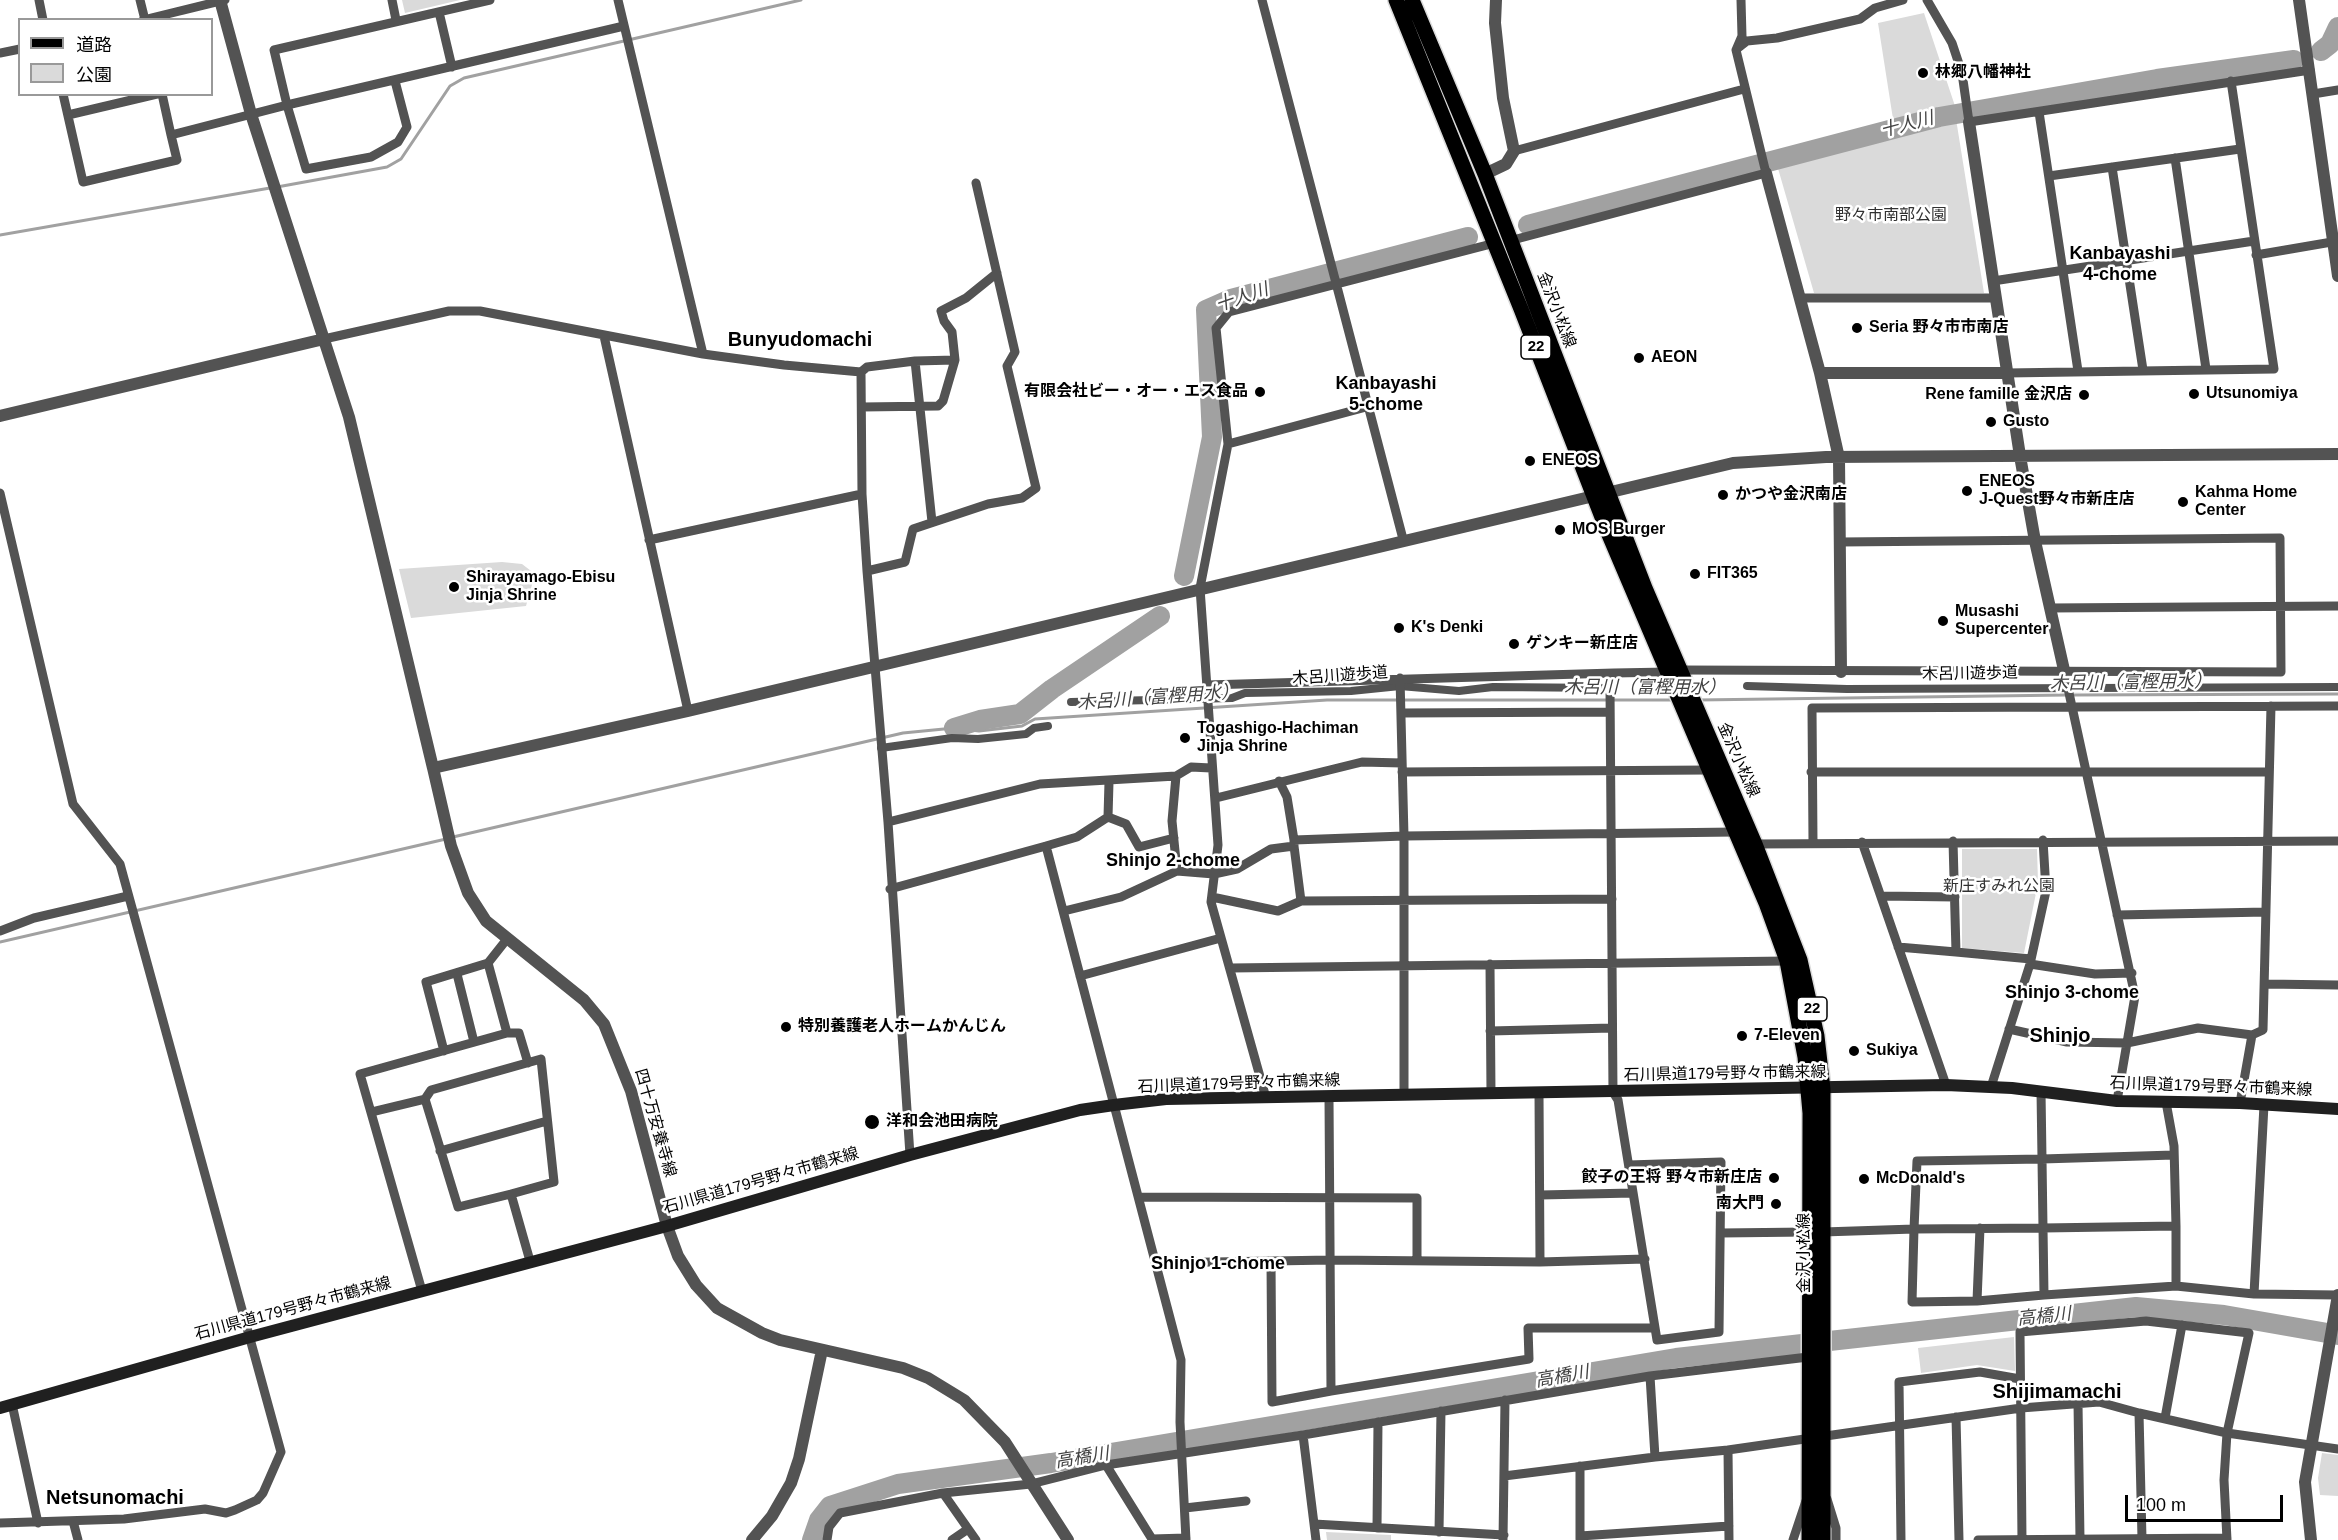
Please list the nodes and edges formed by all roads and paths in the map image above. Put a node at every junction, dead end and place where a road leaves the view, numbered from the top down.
1 (39, 0) edge
2 (140, 0) edge
3 (222, 0) edge
4 (392, 0) edge
5 (490, 0) edge
6 (618, 0) edge
7 (1262, 0) edge
8 (1396, 0) edge
9 (1412, 0) edge
10 (1496, 0) edge
11 (1741, 0) edge
12 (1903, 0) edge
13 (1927, 0) edge
14 (2299, 0) edge
15 (439, 12) junction
16 (44, 18) edge
17 (144, 18) edge
18 (148, 18) edge
19 (396, 20) junction
20 (625, 29) junction
21 (18, 49) edge
22 (1736, 50) junction
23 (0, 53) edge
24 (452, 67) junction
25 (2310, 70) junction
26 (395, 81) junction
27 (2231, 81) junction
28 (1744, 89) junction
29 (2338, 90) edge
30 (2313, 94) junction
31 (64, 96) edge
32 (149, 96) edge
33 (162, 96) edge
34 (287, 105) junction
35 (2039, 112) junction
36 (251, 114) junction
37 (69, 115) junction
38 (1969, 117) junction
39 (171, 135) junction
40 (2240, 149) junction
41 (1514, 151) junction
42 (2175, 158) junction
43 (2112, 167) junction
44 (1765, 169) junction
45 (1485, 174) junction
46 (2049, 176) junction
47 (976, 183) dead end
48 (2254, 241) junction
49 (1502, 242) junction
50 (2336, 242) edge
51 (2189, 251) junction
52 (2256, 255) junction
53 (2126, 261) junction
54 (2063, 269) junction
55 (997, 273) junction
56 (2338, 276) edge
57 (1993, 281) junction
58 (1335, 282) junction
59 (1800, 297) junction
60 (1996, 298) junction
61 (604, 336) junction
62 (324, 339) junction
63 (702, 354) junction
64 (955, 360) junction
65 (915, 361) junction
66 (2206, 369) junction
67 (2143, 370) junction
68 (2078, 371) junction
69 (861, 372) junction
70 (1820, 373) junction
71 (2007, 373) junction
72 (1370, 406) junction
73 (862, 407) junction
74 (919, 407) junction
75 (0, 416) edge
76 (1228, 444) junction
77 (2338, 454) edge
78 (2020, 456) junction
79 (1839, 458) junction
80 (1610, 490) junction
81 (0, 493) edge
82 (862, 494) junction
83 (1593, 495) junction
84 (932, 522) junction
85 (1403, 539) junction
86 (649, 540) junction
87 (2035, 541) junction
88 (1840, 542) junction
89 (867, 571) junction
90 (1200, 588) junction
91 (2281, 605) junction
92 (2338, 606) edge
93 (2050, 608) junction
94 (874, 666) junction
95 (2064, 670) junction
96 (1673, 671) junction
97 (1840, 672) junction
98 (1614, 673) junction
99 (1207, 685) junction
100 (1400, 686) junction
101 (1747, 687) dead end
102 (2338, 687) edge
103 (2068, 688) junction
104 (1610, 690) junction
105 (1685, 699) junction
106 (1206, 700) junction
107 (1071, 702) dead end
108 (2071, 703) junction
109 (2271, 706) junction
110 (2338, 706) edge
111 (1610, 708) junction
112 (1401, 709) junction
113 (688, 711) junction
114 (1048, 726) dead end
115 (880, 740) junction
116 (1402, 767) junction
117 (433, 768) junction
118 (1211, 768) junction
119 (1709, 770) junction
120 (1611, 771) junction
121 (1812, 772) junction
122 (2088, 772) junction
123 (2269, 772) junction
124 (1176, 776) junction
125 (1279, 781) junction
126 (1109, 782) junction
127 (1216, 798) junction
128 (1108, 817) junction
129 (888, 822) junction
130 (1736, 832) junction
131 (1612, 834) junction
132 (1404, 836) junction
133 (1174, 838) junction
134 (2043, 840) junction
135 (2103, 841) junction
136 (2266, 841) junction
137 (2338, 841) edge
138 (1813, 842) junction
139 (1862, 842) junction
140 (1953, 842) junction
141 (1294, 843) junction
142 (1755, 844) junction
143 (1046, 846) junction
144 (1177, 871) junction
145 (1214, 874) junction
146 (890, 889) junction
147 (1881, 896) junction
148 (1212, 897) junction
149 (1955, 897) junction
150 (1612, 899) junction
151 (129, 900) junction
152 (1403, 900) junction
153 (1300, 901) junction
154 (1064, 911) junction
155 (2266, 912) junction
156 (2117, 915) junction
157 (0, 931) edge
158 (1221, 938) junction
159 (507, 939) junction
160 (1898, 947) junction
161 (1956, 952) junction
162 (1787, 961) junction
163 (2030, 961) junction
164 (488, 963) junction
165 (1490, 964) junction
166 (1611, 965) junction
167 (1402, 966) junction
168 (1231, 968) junction
169 (2132, 973) junction
170 (457, 974) junction
171 (1080, 976) junction
172 (2265, 984) junction
173 (2338, 985) edge
174 (1612, 1028) junction
175 (2009, 1029) junction
176 (1490, 1031) junction
177 (507, 1033) junction
178 (2252, 1035) junction
179 (474, 1042) junction
180 (2127, 1043) junction
181 (444, 1051) junction
182 (528, 1063) junction
183 (1946, 1085) junction
184 (1991, 1087) junction
185 (1815, 1089) junction
186 (2041, 1091) junction
187 (1613, 1092) junction
188 (1539, 1093) junction
189 (1491, 1094) junction
190 (1404, 1095) junction
191 (1266, 1098) junction
192 (1329, 1098) junction
193 (426, 1099) junction
194 (2118, 1101) junction
195 (2166, 1102) junction
196 (2240, 1103) junction
197 (1114, 1105) junction
198 (2264, 1105) junction
199 (2338, 1110) edge
200 (371, 1112) junction
201 (548, 1121) junction
202 (440, 1150) junction
203 (910, 1155) junction
204 (2174, 1155) junction
205 (2042, 1159) junction
206 (1629, 1165) junction
207 (1633, 1192) junction
208 (511, 1194) junction
209 (1540, 1195) junction
210 (1139, 1197) junction
211 (1331, 1198) junction
212 (2176, 1226) junction
213 (667, 1227) junction
214 (2043, 1227) junction
215 (1980, 1228) junction
216 (1914, 1229) junction
217 (1815, 1232) junction
218 (1720, 1233) junction
219 (1645, 1259) junction
220 (1331, 1260) junction
221 (530, 1261) junction
222 (1271, 1261) junction
223 (1418, 1261) junction
224 (1540, 1262) junction
225 (1155, 1263) junction
226 (2176, 1286) junction
227 (422, 1291) junction
228 (2254, 1294) junction
229 (2044, 1295) junction
230 (1977, 1301) junction
231 (2337, 1303) edge
232 (2182, 1325) junction
233 (1655, 1328) junction
234 (250, 1337) junction
235 (822, 1350) junction
236 (1813, 1355) junction
237 (1650, 1376) junction
238 (2020, 1379) junction
239 (1331, 1391) junction
240 (1505, 1400) junction
241 (2078, 1403) junction
242 (6, 1406) edge
243 (2021, 1408) junction
244 (1441, 1411) junction
245 (2139, 1413) junction
246 (1956, 1417) junction
247 (2165, 1418) junction
248 (1378, 1422) junction
249 (1900, 1425) junction
250 (2227, 1433) junction
251 (1303, 1435) junction
252 (1816, 1437) junction
253 (2312, 1445) junction
254 (2338, 1449) edge
255 (1728, 1450) junction
256 (1183, 1452) junction
257 (1655, 1457) junction
258 (1106, 1465) junction
259 (1580, 1466) junction
260 (1504, 1476) junction
261 (1027, 1478) junction
262 (1816, 1489) junction
263 (943, 1493) junction
264 (1246, 1501) dead end
265 (1185, 1508) junction
266 (73, 1521) junction
267 (38, 1522) junction
268 (0, 1523) edge
269 (1314, 1524) junction
270 (1729, 1526) junction
271 (1377, 1528) junction
272 (968, 1529) junction
273 (1439, 1532) junction
274 (1503, 1538) edge
275 (1580, 1538) edge
276 (1186, 1539) edge
277 (2079, 1539) edge
278 (2142, 1539) edge
279 (2227, 1539) edge
280 (78, 1540) edge
281 (752, 1540) edge
282 (827, 1540) edge
283 (952, 1540) edge
284 (976, 1540) edge
285 (1068, 1540) edge
286 (1316, 1540) edge
287 (1729, 1540) edge
288 (1793, 1540) edge
289 (1809, 1540) edge
290 (1823, 1540) edge
291 (1836, 1540) edge
292 (1901, 1540) edge
293 (1959, 1540) edge
294 (1978, 1540) edge
295 (2022, 1540) edge
296 (2311, 1540) edge

1 - 16 street
2 - 17 street
3 - 18 street
3 - 36 street, 四十万安養寺線
4 - 19 street
5 - 15 street
6 - 20 street
7 - 58 street
8 - 49 main road, 金沢小松線 / 22
9 - 45 main road, 金沢小松線 / 22
10 - 41 street
11 - 22 street
12 - 22 street
13 - 38 street
14 - 25 street
15 - 19 street
15 - 24 street
19 - 34 street
20 - 24 street
20 - 63 street
21 - 23 street
22 - 28 street
24 - 26 street
25 - 27 street
25 - 30 street
26 - 34 street
26 - 34 street
27 - 35 street
27 - 40 street
28 - 41 street
28 - 44 street
29 - 30 street
30 - 50 street
31 - 37 street
32 - 37 street
33 - 39 street
34 - 36 street
35 - 38 street
35 - 46 street
36 - 39 street
36 - 62 street, 四十万安養寺線
37 - 39 street
38 - 57 street
40 - 42 street
40 - 48 street
41 - 45 street
42 - 43 street
42 - 51 street
43 - 46 street
43 - 53 street
44 - 49 street
44 - 59 street
45 - 49 main road, 金沢小松線 / 22
46 - 54 street
47 - 55 street
48 - 51 street
48 - 52 street
49 - 58 street
49 - 80 main road, 金沢小松線 / 22
49 - 83 main road, 金沢小松線 / 22
50 - 52 street
50 - 56 street
51 - 53 street
51 - 66 street
52 - 66 street
53 - 54 street
53 - 67 street
54 - 57 street
54 - 68 street
55 - 64 street
55 - 84 street
57 - 60 street
58 - 72 street
58 - 76 street
59 - 60 street
59 - 70 street
60 - 71 street
61 - 62 street
61 - 63 street
61 - 86 street
62 - 75 street
62 - 117 street, 四十万安養寺線
63 - 69 street
64 - 65 street
64 - 74 street
65 - 69 street
65 - 74 street
66 - 67 street
67 - 68 street
68 - 71 street
69 - 73 street
70 - 71 street
70 - 79 street
71 - 78 street
72 - 76 street
72 - 85 street
73 - 74 street
73 - 82 street
74 - 84 street
76 - 90 street
77 - 78 street
78 - 79 street
78 - 87 street
79 - 80 street
79 - 88 street
80 - 83 street
80 - 96 main road, 金沢小松線 / 22
81 - 151 street
82 - 86 street
82 - 89 street
83 - 85 street
83 - 96 main road, 金沢小松線 / 22
84 - 89 street
85 - 90 street
86 - 113 street
87 - 88 street
87 - 91 street
87 - 93 street
88 - 97 street
89 - 94 street
90 - 94 street
90 - 99 street
91 - 92 street
91 - 93 street
91 - 95 street
93 - 95 street
94 - 113 street
94 - 115 street
95 - 97 street
95 - 103 street
96 - 97 street
96 - 98 street
96 - 105 main road, 金沢小松線 / 22
98 - 100 street
98 - 104 street
99 - 100 street
99 - 106 street
100 - 104 street, 木呂川遊歩道
100 - 106 street, 木呂川遊歩道
100 - 112 street
101 - 103 street, 木呂川遊歩道
102 - 103 street, 木呂川遊歩道
103 - 108 street
104 - 111 street
105 - 119 main road, 金沢小松線 / 22
105 - 142 main road, 金沢小松線 / 22
106 - 107 street, 木呂川遊歩道
106 - 118 street
108 - 109 street
108 - 121 street
108 - 122 street
109 - 110 street
109 - 123 street
111 - 112 street
111 - 120 street
112 - 116 street
113 - 117 street
114 - 115 street
115 - 129 street
116 - 120 street
116 - 125 street
116 - 132 street
117 - 159 street, 四十万安養寺線
118 - 124 street
118 - 127 street
119 - 120 street
119 - 130 main road, 金沢小松線 / 22
120 - 131 street
121 - 122 street
121 - 138 street
122 - 123 street
122 - 135 street
123 - 136 street
124 - 126 street
124 - 133 street
125 - 127 street
125 - 141 street
126 - 128 street
126 - 129 street
127 - 145 street
128 - 133 street
128 - 143 street
129 - 146 street
130 - 131 street
130 - 162 main road, 金沢小松線 / 22
131 - 132 street
131 - 150 street
132 - 141 street
132 - 152 street
133 - 144 street
134 - 135 street
134 - 140 street
134 - 163 street
135 - 136 street
135 - 156 street
136 - 137 street
136 - 155 street
138 - 139 street
138 - 142 street
139 - 140 street
139 - 147 street
140 - 149 street
141 - 145 street
141 - 153 street
142 - 185 main road, 金沢小松線 / 22
143 - 146 street
143 - 154 street
144 - 145 street
144 - 154 street
145 - 148 street
146 - 203 street
147 - 149 street
147 - 160 street
148 - 153 street
148 - 158 street
149 - 161 street
150 - 152 street
150 - 166 street
151 - 157 street
151 - 234 street
152 - 153 street
152 - 167 street
154 - 171 street
155 - 156 street
155 - 172 street
156 - 169 street
158 - 168 street
158 - 171 street
159 - 164 street
159 - 213 street, 四十万安養寺線
160 - 161 street
160 - 183 street
161 - 163 street
162 - 166 street
162 - 185 main road, 金沢小松線 / 22
163 - 169 street
163 - 175 street
164 - 170 street
164 - 177 street
165 - 166 street
165 - 167 street
165 - 176 street
166 - 174 street
167 - 168 street
167 - 190 street
168 - 191 street
169 - 180 street
170 - 179 street
170 - 181 street
171 - 197 street
172 - 173 street
172 - 178 street
174 - 176 street
174 - 187 street
175 - 180 street
175 - 184 street
176 - 189 street
177 - 179 street
177 - 182 street
178 - 180 street
178 - 196 street
179 - 181 street
180 - 194 street
181 - 200 street
182 - 193 street
182 - 201 street
183 - 184 main road, 石川県道179号野々市鶴来線
183 - 185 main road, 石川県道179号野々市鶴来線
184 - 186 main road, 石川県道179号野々市鶴来線
185 - 187 main road, 石川県道179号野々市鶴来線
185 - 217 main road, 金沢小松線 / 22
186 - 194 main road, 石川県道179号野々市鶴来線
186 - 205 street
187 - 188 main road, 石川県道179号野々市鶴来線
187 - 206 street
188 - 189 main road, 石川県道179号野々市鶴来線
188 - 209 street
189 - 190 main road, 石川県道179号野々市鶴来線
190 - 192 main road, 石川県道179号野々市鶴来線
191 - 192 main road, 石川県道179号野々市鶴来線
191 - 197 main road, 石川県道179号野々市鶴来線
192 - 211 street
193 - 200 street
193 - 202 street
194 - 195 main road, 石川県道179号野々市鶴来線
195 - 196 main road, 石川県道179号野々市鶴来線
195 - 204 street
196 - 198 main road, 石川県道179号野々市鶴来線
197 - 203 main road, 石川県道179号野々市鶴来線
197 - 210 street
198 - 199 main road, 石川県道179号野々市鶴来線
198 - 228 street
200 - 227 street
201 - 202 street
201 - 208 street
202 - 208 street
203 - 213 main road, 石川県道179号野々市鶴来線
204 - 205 street
204 - 212 street
205 - 214 street
205 - 216 street
206 - 207 street
206 - 218 street
207 - 209 street
207 - 219 street
208 - 221 street
209 - 224 street
210 - 211 street
210 - 225 street
211 - 220 street
211 - 223 street
212 - 214 street
212 - 226 street
213 - 221 main road, 石川県道179号野々市鶴来線
213 - 235 street, 四十万安養寺線
214 - 215 street
214 - 229 street
215 - 216 street
215 - 230 street
216 - 217 street
216 - 230 street
217 - 218 street
217 - 236 main road, 金沢小松線 / 22
218 - 233 street
219 - 224 street
219 - 233 street
220 - 222 street
220 - 223 street
220 - 239 street
221 - 227 main road, 石川県道179号野々市鶴来線
222 - 225 street
222 - 239 street
223 - 224 street
225 - 256 street
226 - 228 street
226 - 229 street
227 - 234 main road, 石川県道179号野々市鶴来線
228 - 231 street
229 - 230 street
231 - 253 street
232 - 238 street
232 - 247 street
232 - 250 street
233 - 239 street
234 - 242 main road, 石川県道179号野々市鶴来線
234 - 266 street
235 - 261 street, 四十万安養寺線
235 - 281 street
236 - 237 street
236 - 252 main road, 22
237 - 240 street
237 - 257 street
238 - 243 street
238 - 249 street
240 - 244 street
240 - 260 street
241 - 243 street
241 - 245 street
241 - 277 street
242 - 267 street
243 - 246 street
243 - 295 street
244 - 248 street
244 - 273 street
245 - 247 street
245 - 278 street
246 - 249 street
246 - 293 street
247 - 250 street
248 - 251 street
248 - 271 street
249 - 252 street
249 - 292 street
250 - 253 street
250 - 279 street
251 - 256 street
251 - 269 street
252 - 255 street
252 - 262 main road, 22
253 - 254 street
253 - 296 street
255 - 257 street
255 - 270 street
256 - 258 street
256 - 265 street
257 - 259 street
258 - 261 street
258 - 276 street
259 - 260 street
259 - 275 street
260 - 274 street
261 - 263 street
261 - 285 street, 四十万安養寺線
262 - 288 street
262 - 289 main road, 22
262 - 290 main road, 22
262 - 291 street
263 - 272 street
263 - 282 street
264 - 265 street
265 - 276 street
266 - 267 street
266 - 280 street
267 - 268 street
269 - 271 street
269 - 286 street
270 - 275 street
270 - 287 street
271 - 273 street
272 - 283 street
272 - 284 street
273 - 274 street
277 - 278 street
277 - 295 street
278 - 279 street
294 - 295 street

